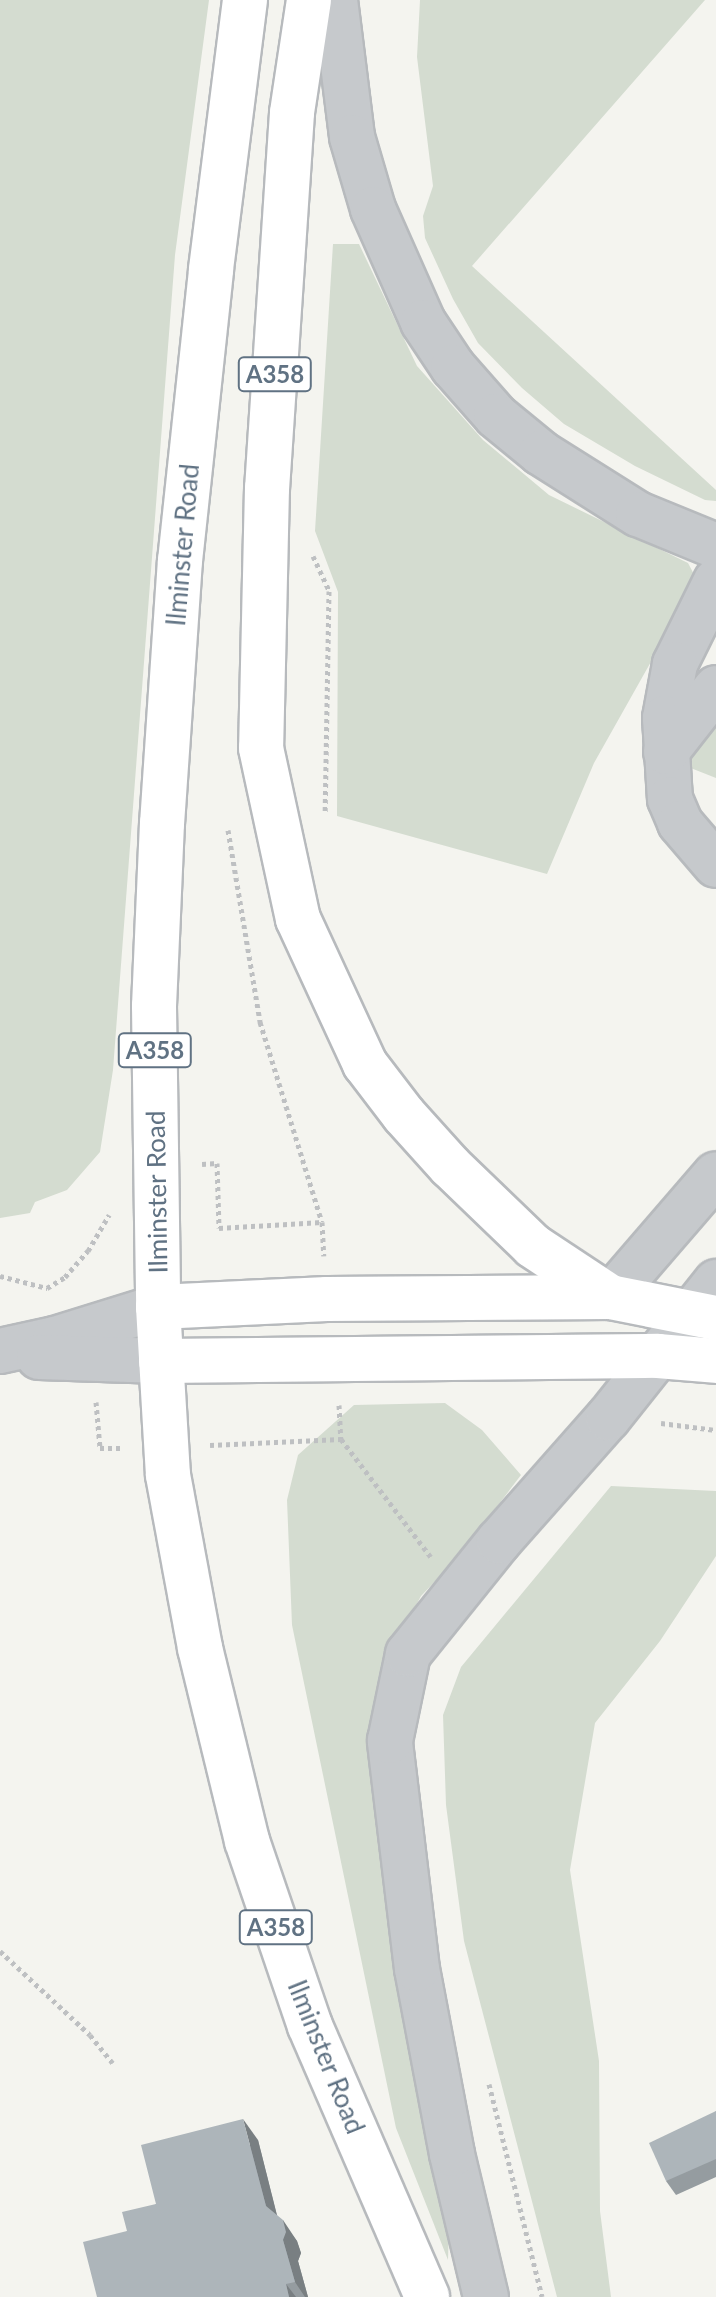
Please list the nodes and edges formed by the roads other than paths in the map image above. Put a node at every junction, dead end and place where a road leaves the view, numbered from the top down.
1 (245, 0) edge
2 (309, 0) edge
3 (335, 0) edge
4 (716, 546) edge
5 (716, 581) edge
6 (716, 688) edge
7 (666, 752) junction
8 (716, 865) edge
9 (716, 1174) edge
10 (610, 1297) junction
11 (708, 1304) edge
12 (158, 1307) junction
13 (0, 1354) edge
14 (658, 1356) junction
15 (161, 1361) junction
16 (716, 1361) edge
17 (427, 2297) edge
18 (486, 2297) edge

1 - 12 highway, Ilminster Road / A358
2 - 10 highway, A358
3 - 4 street
5 - 7 street
6 - 7 street
7 - 8 street
9 - 10 street
10 - 11 highway, A358
10 - 12 highway, A358
11 - 14 street
12 - 13 street
12 - 15 highway, Ilminster Road / A358
13 - 15 street
14 - 15 highway
14 - 16 highway
14 - 18 street
15 - 17 highway, Ilminster Road / A358

